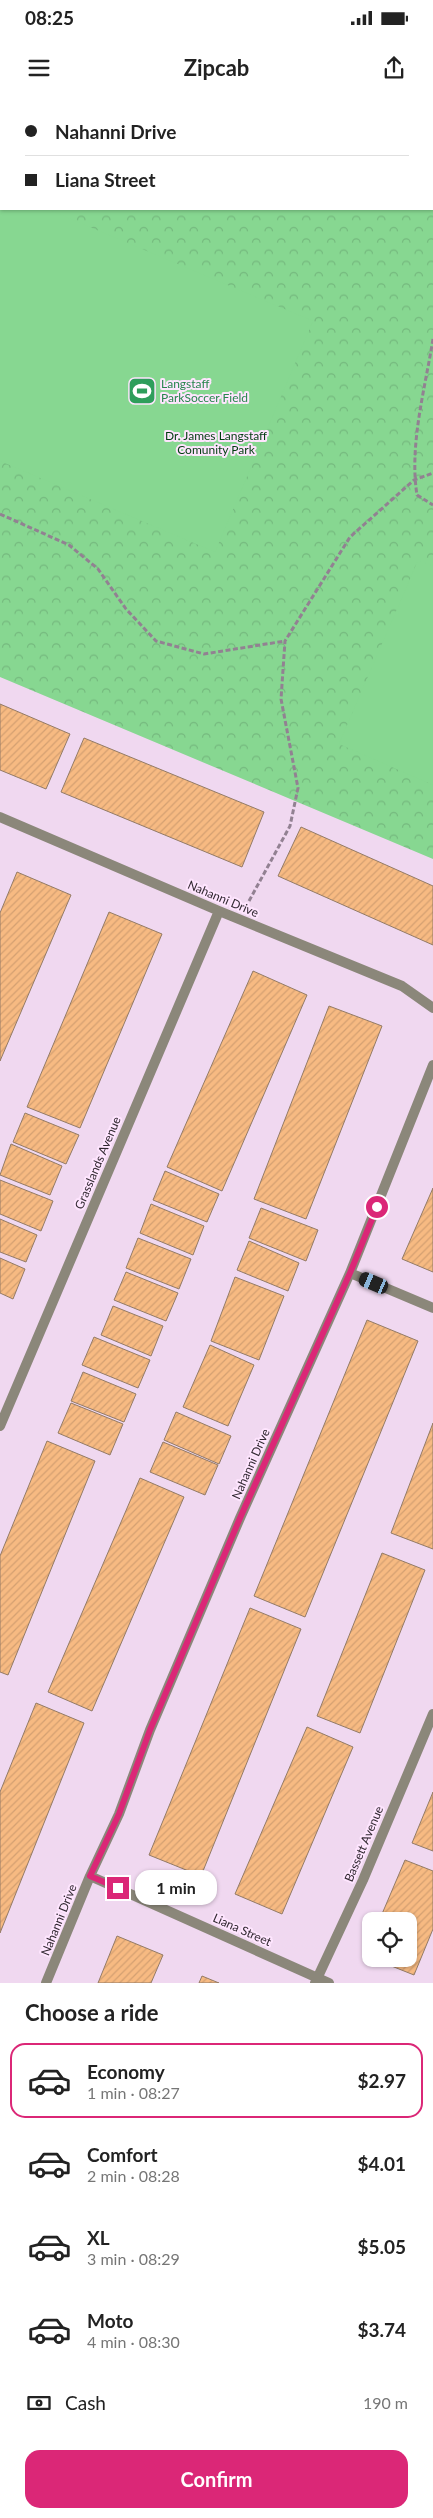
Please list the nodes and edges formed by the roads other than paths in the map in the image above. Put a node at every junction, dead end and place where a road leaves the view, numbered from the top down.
1 (0, 817) edge
2 (219, 911) junction
3 (433, 1008) edge
4 (433, 1065) edge
5 (350, 1273) junction
6 (433, 1308) edge
7 (0, 1426) edge
8 (433, 1714) edge
9 (90, 1876) junction
10 (316, 1980) edge
11 (46, 1983) edge
12 (329, 1983) edge

1 - 2 street, Nahanni Drive
2 - 3 street, Nahanni Drive
2 - 7 street, Grasslands Avenue
4 - 5 street, Nahanni Drive
5 - 6 street
5 - 9 street, Nahanni Drive
8 - 10 street, Bassett Avenue
9 - 10 street, Liana Street
9 - 11 street, Nahanni Drive
10 - 12 street, Liana Street

